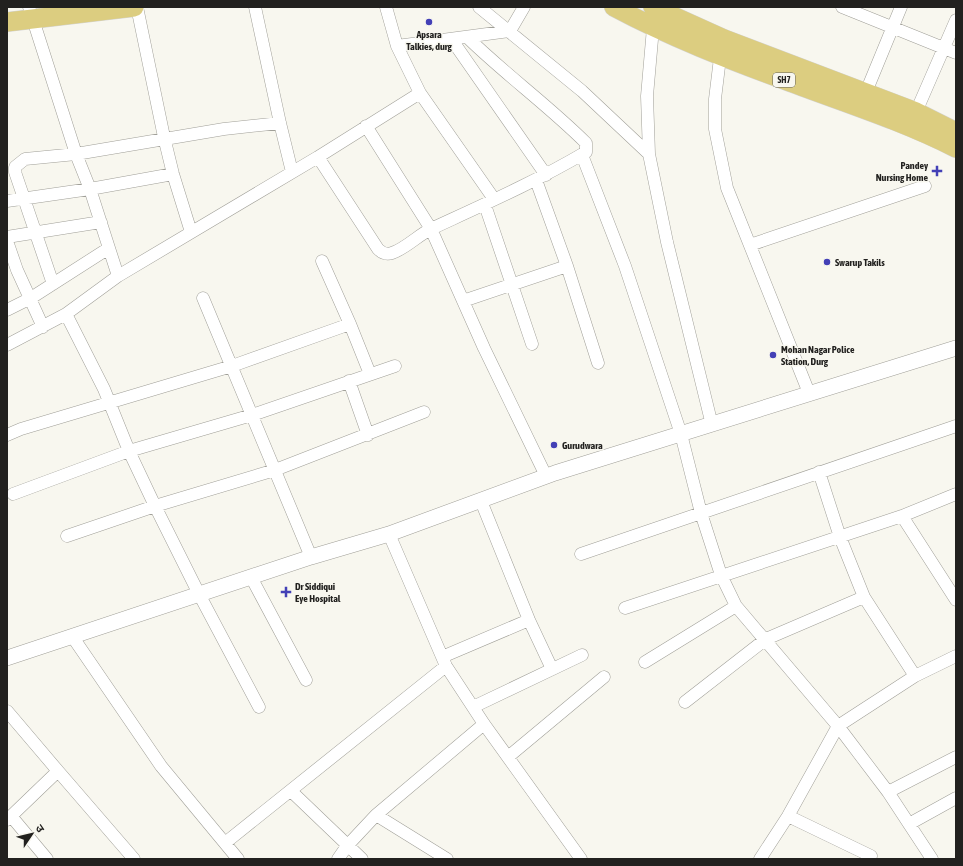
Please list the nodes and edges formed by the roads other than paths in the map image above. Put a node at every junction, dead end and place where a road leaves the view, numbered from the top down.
1 (136, 7) edge
2 (255, 7) edge
3 (386, 7) edge
4 (479, 7) edge
5 (524, 7) edge
6 (614, 7) edge
7 (653, 7) edge
8 (842, 7) edge
9 (901, 7) edge
10 (7, 10) edge
11 (31, 11) edge
12 (956, 20) edge
13 (7, 22) edge
14 (653, 28) junction
15 (892, 28) junction
16 (510, 31) junction
17 (468, 38) junction
18 (452, 40) junction
19 (397, 46) junction
20 (722, 47) junction
21 (945, 48) junction
22 (956, 53) edge
23 (866, 92) junction
24 (420, 93) junction
25 (916, 112) junction
26 (280, 123) junction
27 (366, 126) junction
28 (956, 132) edge
29 (164, 138) junction
30 (956, 148) edge
31 (76, 154) junction
32 (649, 154) junction
33 (582, 155) junction
34 (318, 158) junction
35 (292, 172) junction
36 (173, 174) junction
37 (541, 178) junction
38 (925, 186) dead end
39 (90, 189) junction
40 (24, 199) junction
41 (7, 201) edge
42 (490, 202) junction
43 (101, 222) junction
44 (431, 229) junction
45 (36, 232) junction
46 (191, 232) junction
47 (7, 237) edge
48 (7, 241) edge
49 (750, 245) junction
50 (109, 248) junction
51 (322, 261) dead end
52 (567, 266) junction
53 (118, 276) junction
54 (54, 284) junction
55 (513, 285) junction
56 (31, 298) junction
57 (203, 298) dead end
58 (463, 301) junction
59 (7, 310) edge
60 (66, 314) junction
61 (350, 324) junction
62 (43, 327) junction
63 (532, 344) dead end
64 (7, 345) edge
65 (956, 348) edge
66 (598, 363) dead end
67 (232, 366) junction
68 (395, 366) dead end
69 (370, 374) junction
70 (349, 381) junction
71 (810, 393) junction
72 (110, 404) junction
73 (424, 412) dead end
74 (252, 415) junction
75 (712, 425) junction
76 (956, 426) edge
77 (681, 434) junction
78 (7, 435) edge
79 (368, 435) junction
80 (129, 451) junction
81 (275, 470) junction
82 (819, 472) junction
83 (546, 476) junction
84 (14, 494) dead end
85 (956, 494) edge
86 (480, 501) junction
87 (155, 506) junction
88 (700, 513) junction
89 (902, 516) junction
90 (389, 534) junction
91 (67, 536) dead end
92 (840, 537) junction
93 (581, 554) dead end
94 (311, 557) junction
95 (721, 575) junction
96 (251, 577) junction
97 (199, 594) junction
98 (864, 597) junction
99 (956, 600) edge
100 (736, 606) junction
101 (626, 608) dead end
102 (529, 620) junction
103 (72, 636) junction
104 (766, 639) junction
105 (582, 655) dead end
106 (956, 656) edge
107 (7, 658) edge
108 (444, 662) junction
109 (645, 662) dead end
110 (552, 669) junction
111 (915, 676) junction
112 (604, 677) dead end
113 (306, 680) dead end
114 (685, 702) dead end
115 (259, 707) dead end
116 (473, 707) junction
117 (7, 710) edge
118 (484, 724) junction
119 (838, 726) junction
120 (508, 757) junction
121 (956, 757) edge
122 (58, 771) junction
123 (291, 791) junction
124 (888, 792) junction
125 (956, 798) edge
126 (376, 815) junction
127 (788, 816) junction
128 (9, 818) edge
129 (909, 824) junction
130 (225, 844) junction
131 (347, 846) junction
132 (871, 856) dead end
133 (439, 857) edge
134 (47, 859) edge
135 (134, 859) edge
136 (238, 859) edge
137 (338, 859) edge
138 (362, 859) edge
139 (581, 859) edge
140 (760, 859) edge
141 (932, 859) edge

1 - 11 main road
1 - 29 street
2 - 26 street
3 - 19 street
4 - 16 street
5 - 16 street
6 - 14 main road, SH7
7 - 20 main road, SH7
8 - 15 street
9 - 15 street
10 - 11 main road
11 - 13 main road
11 - 31 street
12 - 21 street
14 - 20 main road, SH7
14 - 32 street
15 - 21 street
15 - 23 street
16 - 17 street
16 - 32 street
17 - 18 street
17 - 33 street
18 - 19 street
18 - 37 street
19 - 24 street
20 - 23 main road, SH7
20 - 30 main road, SH7
20 - 49 street
21 - 22 street
21 - 25 street
23 - 25 main road, SH7
24 - 27 street
24 - 42 street
25 - 28 main road, SH7
26 - 29 street
26 - 35 street
27 - 34 street
27 - 44 street
29 - 31 street
29 - 36 street
31 - 39 street
31 - 40 street
32 - 75 street
33 - 37 street
33 - 77 street
34 - 35 street
34 - 44 street
35 - 46 street
36 - 39 street
36 - 46 street
37 - 42 street
37 - 52 street
38 - 49 street
39 - 40 street
39 - 43 street
40 - 41 street
40 - 45 street
42 - 44 street
42 - 55 street
43 - 45 street
43 - 50 street
44 - 58 street
45 - 47 street
45 - 54 street
46 - 53 street
48 - 56 street
49 - 71 street
50 - 53 street
50 - 54 street
51 - 61 street
52 - 55 street
52 - 66 street
53 - 60 street
54 - 56 street
55 - 58 street
55 - 63 street
56 - 59 street
56 - 62 street
57 - 67 street
58 - 83 street
60 - 62 street
60 - 72 street
61 - 67 street
61 - 69 street
62 - 64 street
65 - 71 street
67 - 72 street
67 - 74 street
68 - 69 street
69 - 70 street
70 - 74 street
70 - 79 street
71 - 75 street
72 - 78 street
72 - 80 street
73 - 79 street
74 - 80 street
74 - 81 street
75 - 77 street
76 - 82 street
77 - 83 street
77 - 88 street
79 - 81 street
80 - 84 street
80 - 87 street
81 - 87 street
81 - 94 street
82 - 88 street
82 - 92 street
83 - 86 street
85 - 89 street
86 - 90 street
86 - 102 street
87 - 91 street
87 - 97 street
88 - 93 street
88 - 95 street
89 - 92 street
89 - 99 street
90 - 94 street
90 - 108 street
92 - 95 street
92 - 98 street
94 - 96 street
95 - 100 street
95 - 101 street
96 - 97 street
96 - 113 street
97 - 103 street
97 - 115 street
98 - 104 street
98 - 111 street
100 - 104 street
100 - 109 street
102 - 108 street
102 - 110 street
103 - 107 street
103 - 130 street
104 - 114 street
104 - 119 street
105 - 110 street
106 - 111 street
108 - 116 street
108 - 123 street
110 - 116 street
111 - 119 street
112 - 120 street
116 - 118 street
117 - 122 street
118 - 120 street
118 - 126 street
119 - 124 street
119 - 127 street
120 - 139 street
121 - 124 street
122 - 128 street
122 - 135 street
123 - 130 street
123 - 131 street
124 - 129 street
125 - 129 street
126 - 131 street
126 - 133 street
127 - 132 street
127 - 140 street
128 - 134 street
129 - 141 street
130 - 136 street
131 - 137 street
131 - 138 street

